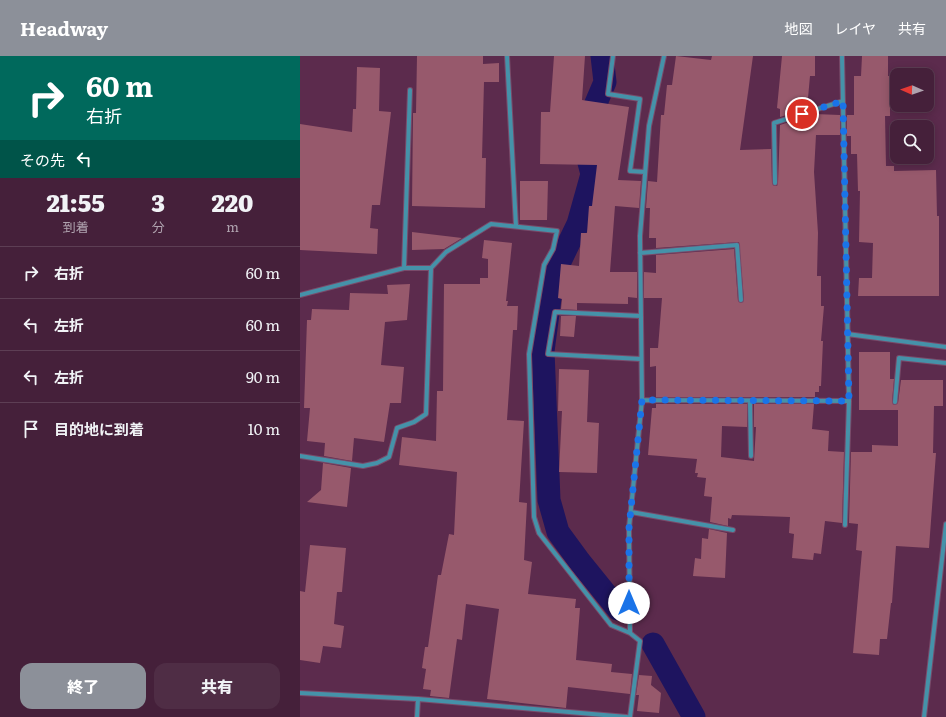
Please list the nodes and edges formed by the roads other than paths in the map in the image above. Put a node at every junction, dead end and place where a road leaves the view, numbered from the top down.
1 (507, 56) edge
2 (613, 56) edge
3 (664, 56) edge
4 (842, 56) edge
5 (410, 90) dead end
6 (843, 101) junction
7 (645, 172) junction
8 (775, 183) dead end
9 (516, 226) junction
10 (640, 253) junction
11 (404, 268) junction
12 (431, 268) junction
13 (300, 295) edge
14 (741, 300) dead end
15 (641, 316) junction
16 (848, 334) junction
17 (946, 347) edge
18 (641, 359) junction
19 (946, 363) edge
20 (642, 400) junction
21 (750, 401) junction
22 (849, 401) junction
23 (895, 402) dead end
24 (300, 456) edge
25 (751, 456) dead end
26 (631, 512) junction
27 (946, 524) edge
28 (845, 525) dead end
29 (733, 530) dead end
30 (630, 633) junction
31 (300, 693) edge
32 (418, 699) junction
33 (417, 717) edge
34 (627, 717) edge
35 (630, 717) edge
36 (924, 717) edge

1 - 9 street
2 - 7 street
3 - 7 street
4 - 6 street
5 - 11 street
6 - 8 street
6 - 16 street
7 - 10 street
9 - 12 street
9 - 30 street
10 - 14 street
10 - 15 street
11 - 12 street
11 - 13 street
12 - 24 street
15 - 18 street
15 - 18 street
16 - 17 street
16 - 22 street
18 - 20 street
19 - 23 street
20 - 21 street
20 - 26 street
21 - 22 street
21 - 25 street
22 - 28 street
26 - 29 street
26 - 30 street
27 - 36 street
30 - 35 street
31 - 32 street
32 - 33 street
32 - 34 street

